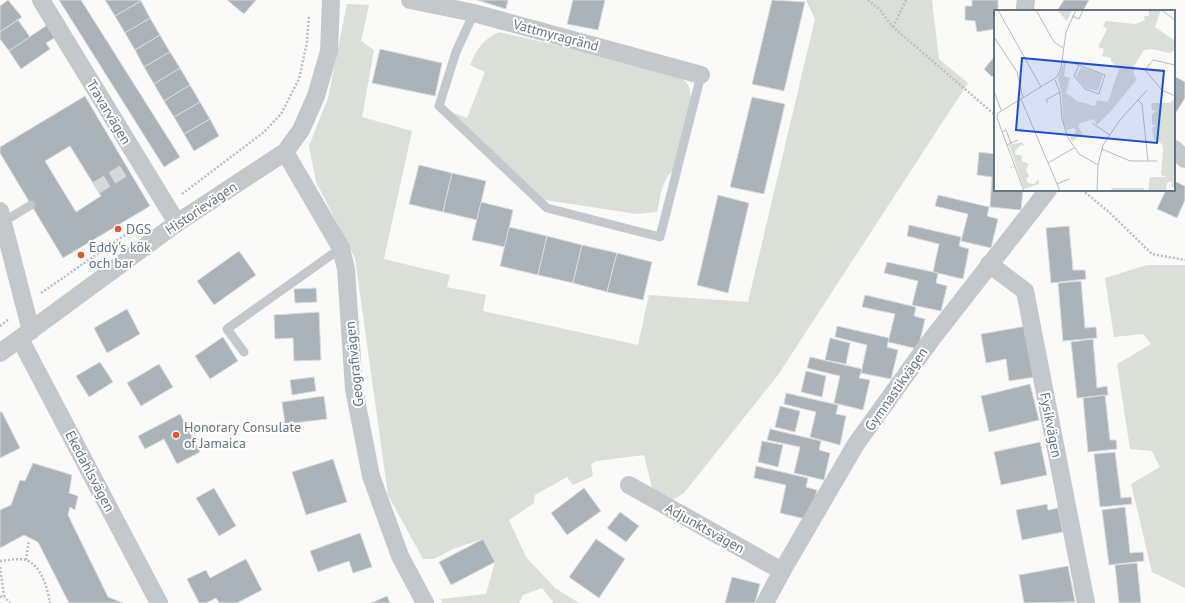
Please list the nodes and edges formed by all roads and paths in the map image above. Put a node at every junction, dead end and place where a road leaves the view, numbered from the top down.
1 (41, 0) edge
2 (331, 0) edge
3 (410, 0) edge
4 (868, 0) edge
5 (906, 0) edge
6 (1026, 0) edge
7 (1026, 10) edge
8 (474, 13) junction
9 (310, 14) dead end
10 (893, 27) junction
11 (701, 75) joint
12 (994, 114) edge
13 (1175, 150) edge
14 (285, 152) junction
15 (1185, 159) edge
16 (1047, 191) edge
17 (1083, 191) edge
18 (31, 205) dead end
19 (166, 206) junction
20 (2, 216) edge
21 (178, 223) junction
22 (140, 224) dead end
23 (341, 248) junction
24 (1185, 260) edge
25 (989, 264) junction
26 (24, 304) junction
27 (26, 335) junction
28 (244, 352) dead end
29 (0, 353) edge
30 (629, 485) dead end
31 (29, 540) dead end
32 (26, 560) junction
33 (0, 561) edge
34 (0, 567) edge
35 (782, 571) junction
36 (4, 596) junction
37 (0, 597) edge
38 (10, 603) edge
39 (50, 603) edge
40 (159, 603) edge
41 (425, 603) edge
42 (765, 603) edge
43 (1086, 603) edge

1 - 19 street, Travarvägen
2 - 14 street, Historievägen
3 - 8 street, Vattmyragränd
4 - 10 path
5 - 10 path
6 - 7 street
8 - 11 street, Vattmyragränd
8 - 11 lane
9 - 19 path
10 - 12 path
13 - 15 street
14 - 21 street, Historievägen
14 - 23 street, Geografivägen
16 - 25 street, Gymnastikvägen
17 - 24 path
18 - 20 lane
19 - 21 street, Travarvägen
20 - 26 street, Ekedahlsvägen
21 - 27 street, Historievägen
22 - 26 path
23 - 28 lane
23 - 41 street, Geografivägen
25 - 35 street, Gymnastikvägen
25 - 43 street, Fysikvägen
26 - 27 street, Ekedahlsvägen
27 - 29 street, Historievägen
27 - 40 street, Ekedahlsvägen
30 - 35 street, Adjunktsvägen
31 - 32 path
32 - 33 path
32 - 39 path
34 - 36 path
35 - 42 street, Gymnastikvägen
36 - 37 path
36 - 38 path

